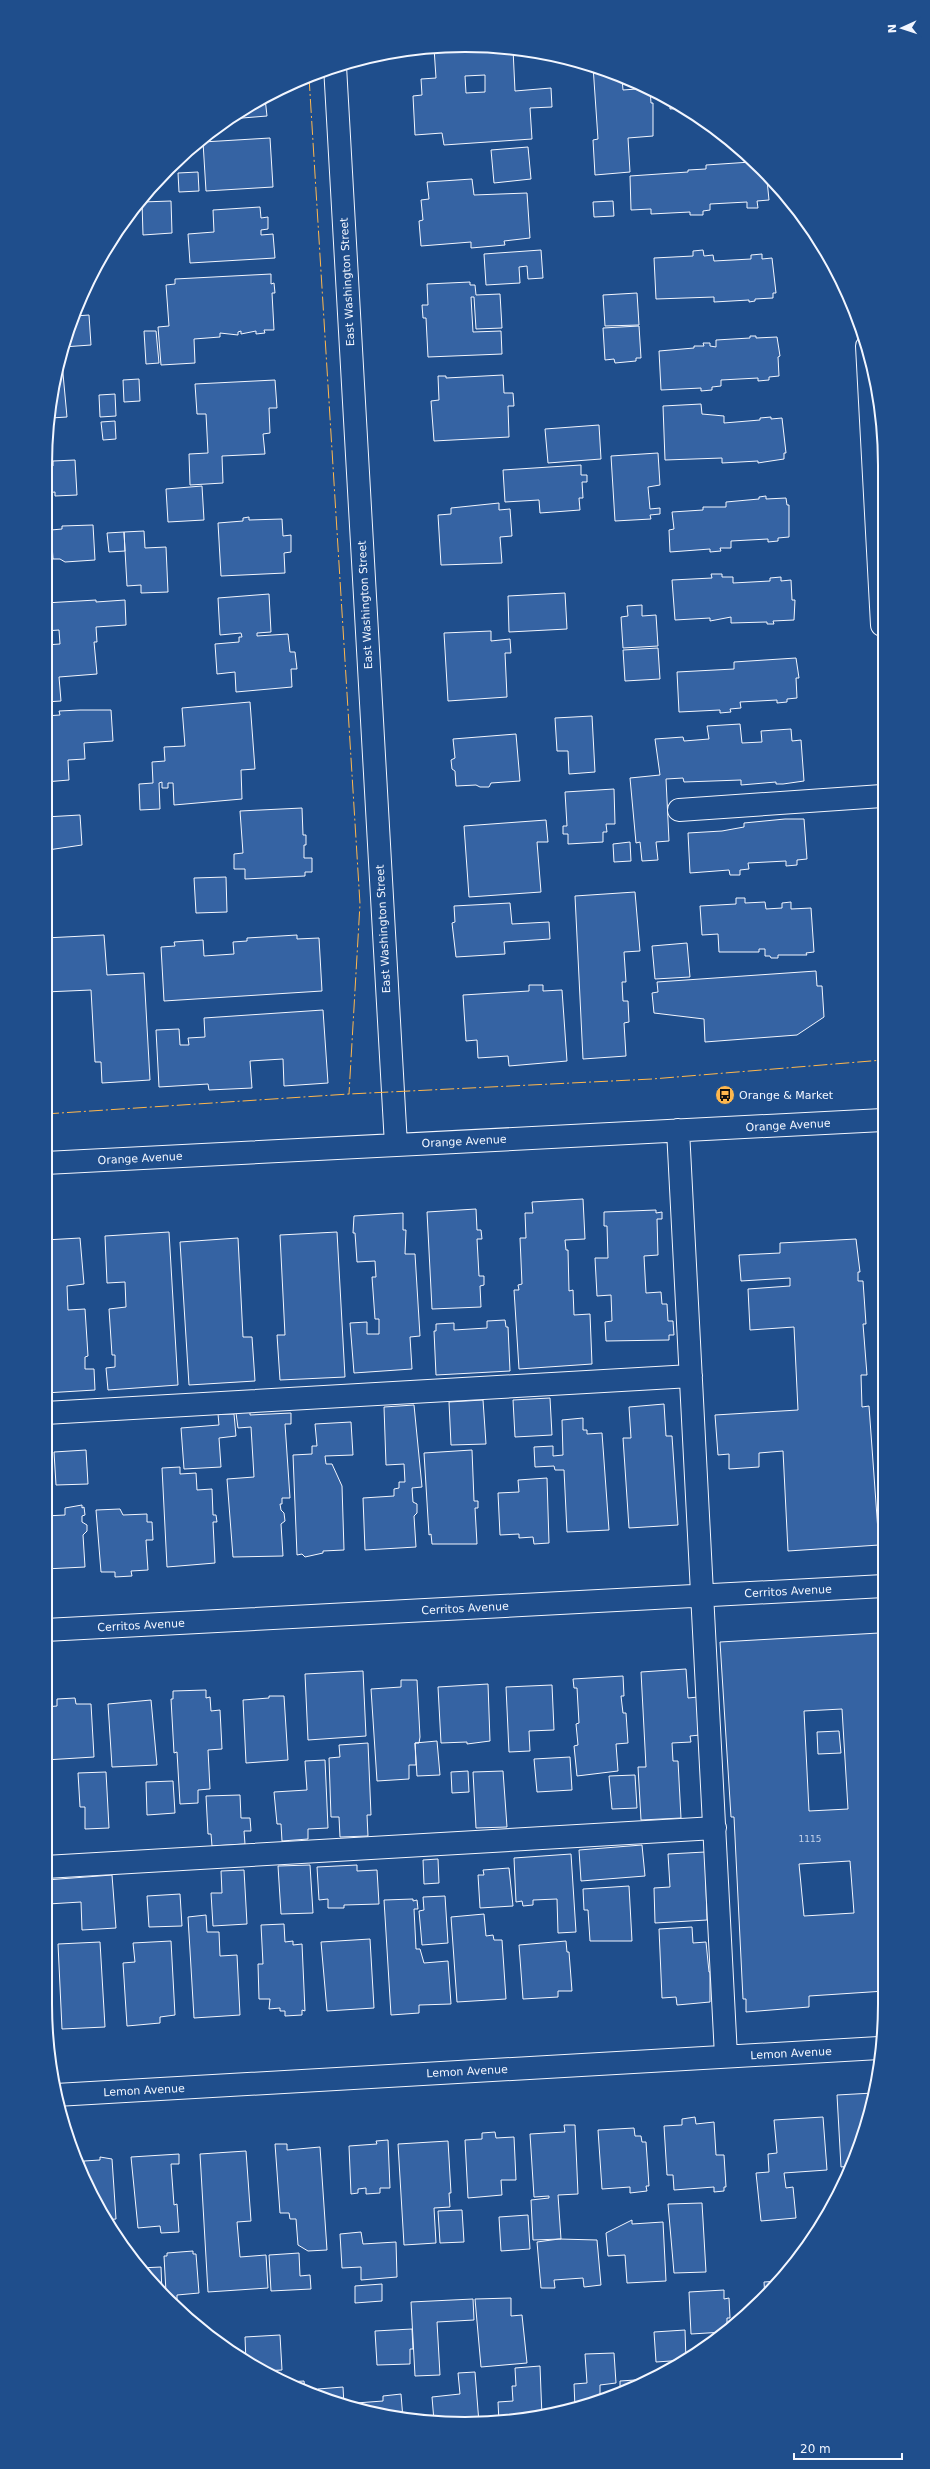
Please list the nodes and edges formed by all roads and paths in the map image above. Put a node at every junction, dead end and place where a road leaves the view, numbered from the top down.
1 (335, 73) edge
2 (869, 379) edge
3 (878, 551) edge
4 (878, 796) edge
5 (679, 810) dead end
6 (878, 1120) edge
7 (678, 1130) junction
8 (396, 1145) junction
9 (52, 1163) edge
10 (691, 1376) junction
11 (52, 1413) edge
12 (878, 1586) edge
13 (703, 1596) junction
14 (52, 1630) edge
15 (715, 1828) junction
16 (52, 1867) edge
17 (875, 2048) edge
18 (726, 2056) junction
19 (62, 2095) edge

1 - 8 street, East Washington Street
2 - 3 street
4 - 5 street
6 - 7 street, Orange Avenue
7 - 8 street, Orange Avenue
7 - 10 street
8 - 9 street, Orange Avenue
10 - 11 street
10 - 13 street
12 - 13 street, Cerritos Avenue
13 - 14 street, Cerritos Avenue
13 - 15 street
15 - 16 street
15 - 18 street
17 - 18 street, Lemon Avenue
18 - 19 street, Lemon Avenue

